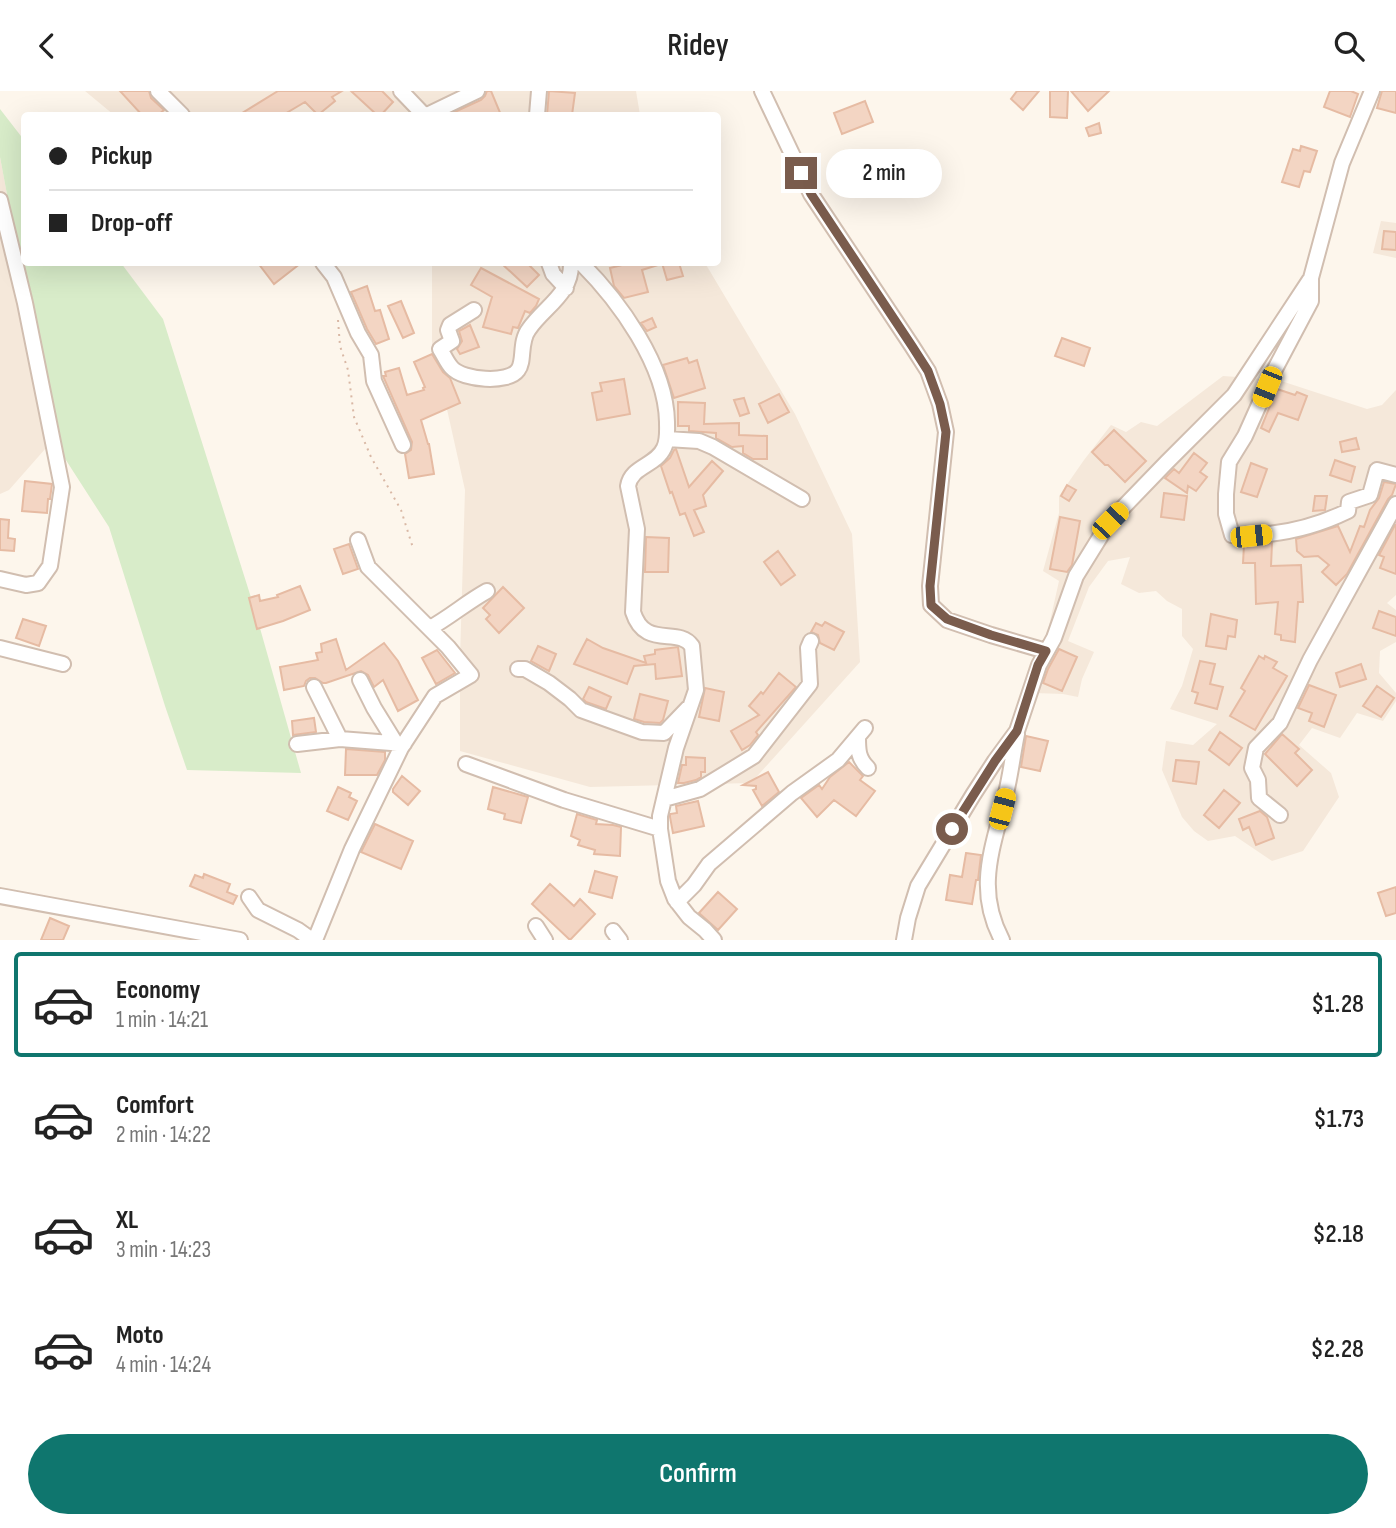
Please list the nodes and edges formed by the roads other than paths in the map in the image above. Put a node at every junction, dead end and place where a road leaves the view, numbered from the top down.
1 (158, 91) edge
2 (401, 91) edge
3 (477, 91) edge
4 (539, 91) edge
5 (762, 91) edge
6 (1372, 91) edge
7 (179, 112) edge
8 (422, 112) edge
9 (432, 112) edge
10 (537, 112) edge
11 (0, 200) edge
12 (325, 266) edge
13 (550, 266) edge
14 (571, 266) edge
15 (584, 266) edge
16 (1311, 278) junction
17 (566, 288) junction
18 (474, 310) dead end
19 (667, 439) junction
20 (403, 445) dead end
21 (1396, 475) edge
22 (802, 499) dead end
23 (1396, 504) edge
24 (358, 540) dead end
25 (0, 579) edge
26 (487, 591) dead end
27 (430, 628) junction
28 (811, 641) dead end
29 (0, 648) edge
30 (1046, 651) junction
31 (62, 664) dead end
32 (518, 669) dead end
33 (360, 680) dead end
34 (314, 687) dead end
35 (690, 706) junction
36 (1017, 731) junction
37 (340, 739) junction
38 (399, 743) junction
39 (297, 744) dead end
40 (466, 764) dead end
41 (868, 768) dead end
42 (664, 799) junction
43 (1280, 815) dead end
44 (660, 829) junction
45 (0, 896) edge
46 (249, 897) dead end
47 (677, 902) junction
48 (537, 926) dead end
49 (240, 940) edge
50 (314, 940) edge
51 (545, 940) edge
52 (715, 940) edge
53 (904, 940) edge
54 (1002, 940) edge

1 - 7 street
2 - 8 street
3 - 9 street
4 - 10 street
5 - 30 street
6 - 16 street
11 - 25 street
12 - 20 street
13 - 17 street
14 - 17 street
15 - 19 street
16 - 21 street
16 - 30 street
17 - 18 street
19 - 22 street
19 - 35 street
23 - 43 street
24 - 27 street
26 - 27 street
27 - 38 street
28 - 42 street
29 - 31 street
30 - 36 street
32 - 35 street
33 - 38 street
34 - 37 street
35 - 42 street
36 - 53 street
36 - 54 street
37 - 38 street
37 - 39 street
38 - 50 street
40 - 44 street
41 - 47 street
42 - 44 street
44 - 47 street
45 - 49 street
46 - 50 street
47 - 52 street
48 - 51 street

